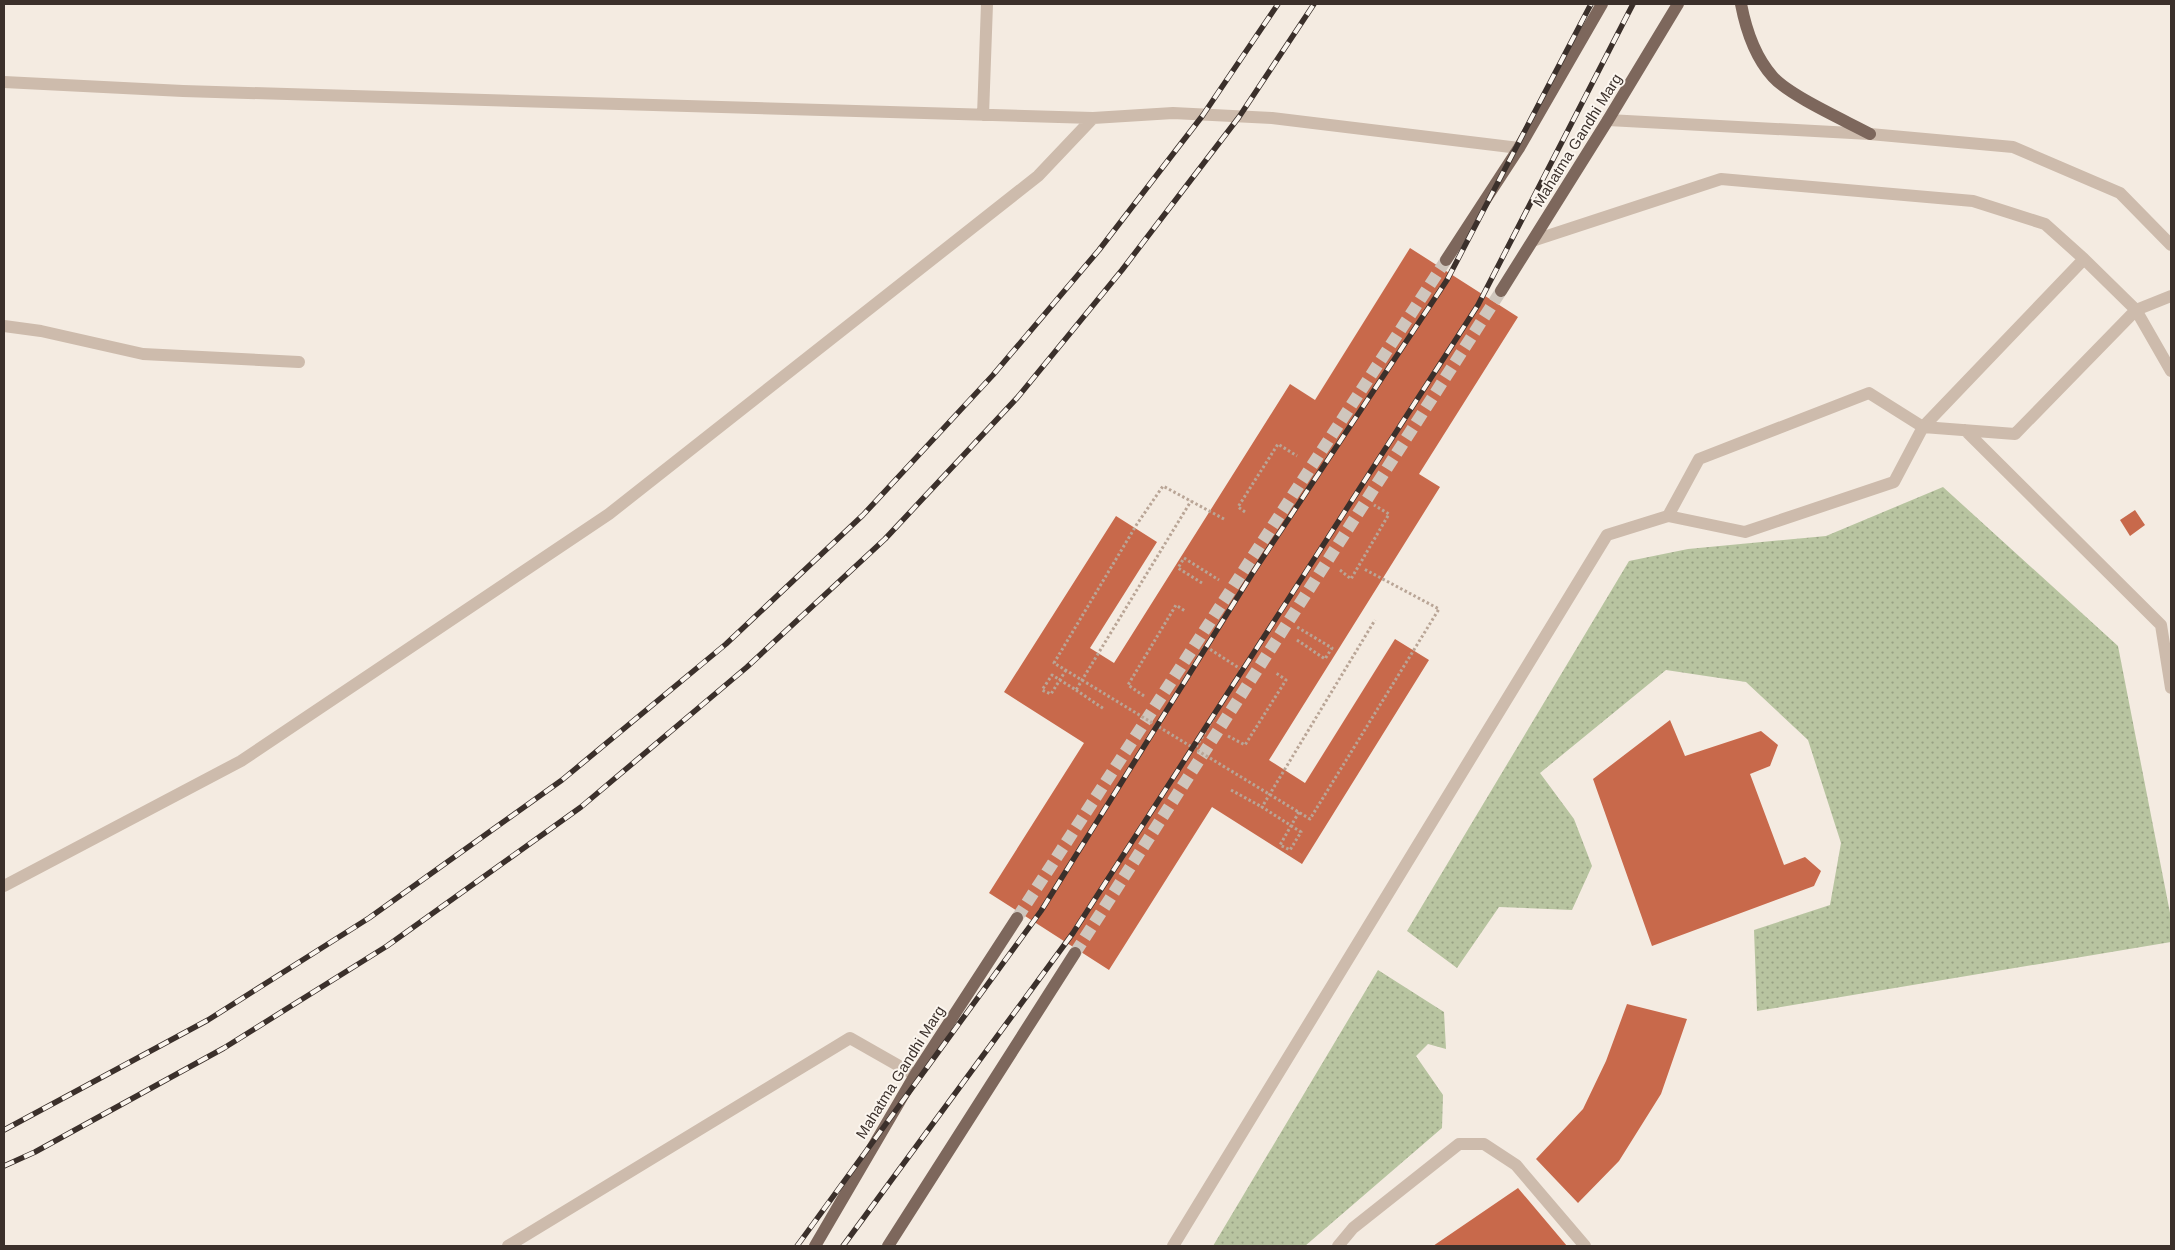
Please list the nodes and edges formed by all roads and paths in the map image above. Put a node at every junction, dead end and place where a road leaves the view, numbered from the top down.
1 (987, 4) edge
2 (1602, 4) edge
3 (1678, 4) edge
4 (1741, 4) edge
5 (4, 82) edge
6 (983, 115) junction
7 (1093, 118) junction
8 (1608, 120) junction
9 (1870, 134) junction
10 (1519, 148) junction
11 (1534, 240) junction
12 (2171, 246) edge
13 (2084, 259) junction
14 (1446, 260) tunnel mouth
15 (1501, 292) tunnel mouth
16 (2171, 296) edge
17 (2136, 310) junction
18 (4, 326) edge
19 (299, 362) dead end
20 (2171, 371) edge
21 (1924, 427) junction
22 (1965, 430) junction
23 (1297, 456) dead end
24 (1191, 501) junction
25 (1374, 505) dead end
26 (1245, 512) dead end
27 (1668, 516) junction
28 (1224, 519) dead end
29 (1364, 569) dead end
30 (1340, 570) dead end
31 (1219, 580) dead end
32 (1202, 583) dead end
33 (1185, 611) dead end
34 (1375, 620) dead end
35 (1297, 627) dead end
36 (1297, 640) dead end
37 (1066, 670) junction
38 (1276, 673) dead end
39 (2171, 688) edge
40 (1076, 690) junction
41 (1144, 696) dead end
42 (1104, 708) dead end
43 (1156, 726) junction
44 (1228, 736) dead end
45 (1195, 749) junction
46 (1231, 790) dead end
47 (1262, 808) junction
48 (1299, 812) junction
49 (4, 886) edge
50 (1017, 918) tunnel mouth
51 (1075, 953) tunnel mouth
52 (915, 1076) junction
53 (508, 1246) edge
54 (815, 1246) edge
55 (888, 1246) edge
56 (1173, 1246) edge
57 (1338, 1246) edge
58 (1585, 1246) edge

1 - 6 street
2 - 10 main road
3 - 8 main road, Mahatma Gandhi Marg
4 - 9 main road
5 - 6 street
6 - 7 street
7 - 10 street
7 - 49 street
8 - 9 street
8 - 11 main road, Mahatma Gandhi Marg
9 - 12 street
10 - 14 main road
11 - 13 street
11 - 15 main road, Mahatma Gandhi Marg
13 - 17 street
13 - 21 street
16 - 17 street
17 - 20 street
17 - 22 street
18 - 19 street
21 - 22 street
21 - 27 street
21 - 27 street
22 - 39 street
23 - 26 path
24 - 28 path
24 - 37 path
24 - 40 path
25 - 30 path
27 - 56 street
29 - 48 path
31 - 32 path
33 - 41 path
34 - 47 path
35 - 36 path
37 - 40 path
37 - 43 path
38 - 44 path
40 - 42 path
43 - 45 path
43 - 45 path
45 - 48 path
46 - 47 path
47 - 48 path
50 - 52 main road, Mahatma Gandhi Marg
51 - 55 main road
52 - 53 street
52 - 54 main road, Mahatma Gandhi Marg
57 - 58 street

